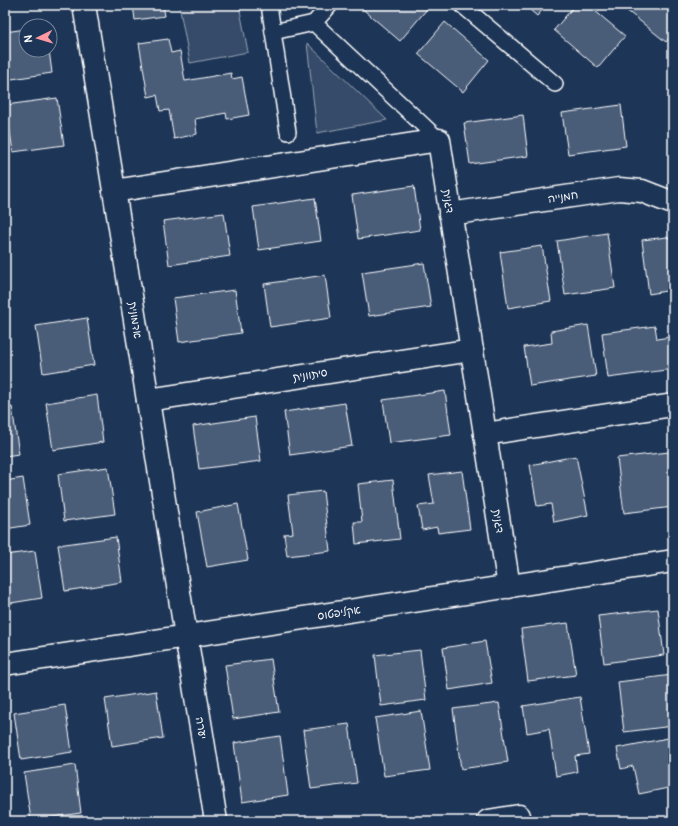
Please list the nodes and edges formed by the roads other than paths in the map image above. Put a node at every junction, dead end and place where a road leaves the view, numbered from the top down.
1 (84, 5) edge
2 (269, 5) edge
3 (330, 5) edge
4 (462, 5) edge
5 (314, 23) junction
6 (273, 32) junction
7 (555, 84) dead end
8 (288, 132) dead end
9 (439, 140) junction
10 (114, 191) junction
11 (673, 203) edge
12 (450, 214) junction
13 (472, 350) junction
14 (148, 400) junction
15 (673, 405) edge
16 (485, 434) junction
17 (673, 562) edge
18 (508, 587) junction
19 (186, 636) junction
20 (5, 664) edge
21 (519, 816) dead end
22 (216, 821) edge
23 (488, 821) edge

1 - 10 street, אדמונית
2 - 6 lane
3 - 5 lane
4 - 7 lane
5 - 6 lane
5 - 9 lane
6 - 8 lane
9 - 10 street
9 - 12 street, דגנית
10 - 14 street, אדמונית
11 - 12 street, חמנייה
12 - 13 street, דגנית
13 - 14 street, סיתוונית
13 - 16 street, דגנית
14 - 19 street, אדמונית
15 - 16 street
16 - 18 street, דגנית
17 - 18 street, אקליפטוס
18 - 19 street, אקליפטוס
19 - 20 street, אקליפטוס
19 - 22 street, יערה
21 - 23 street

